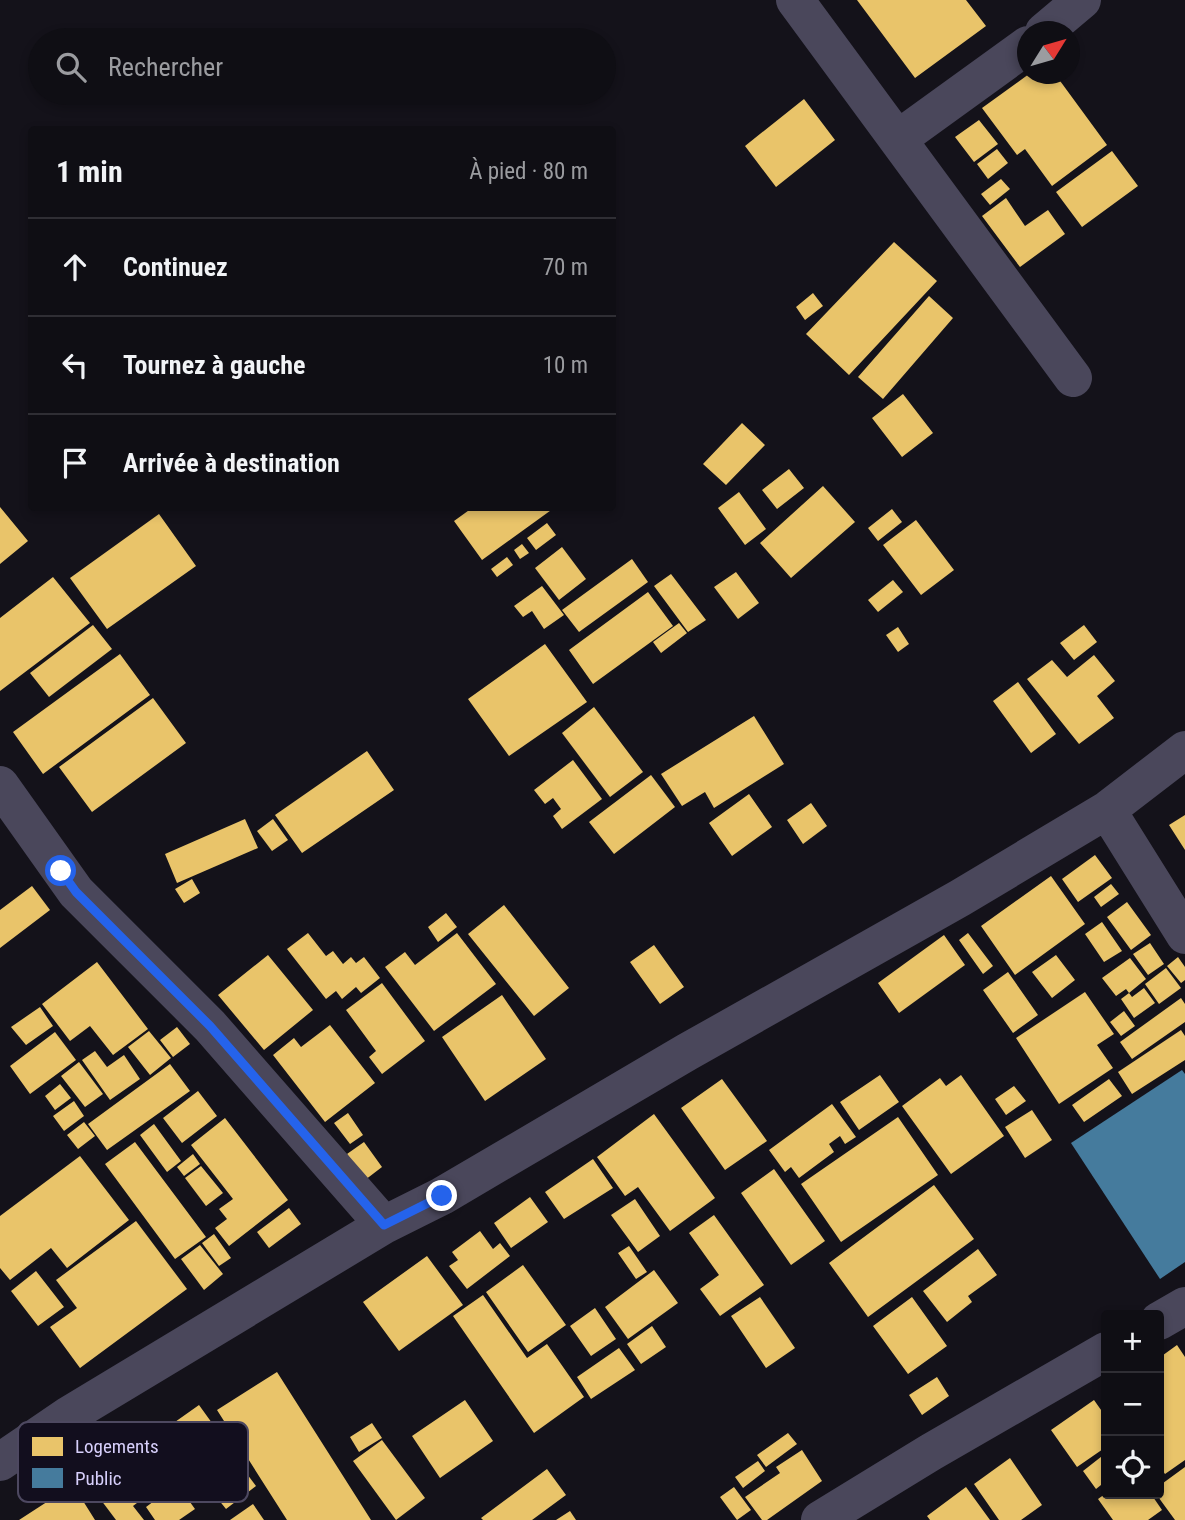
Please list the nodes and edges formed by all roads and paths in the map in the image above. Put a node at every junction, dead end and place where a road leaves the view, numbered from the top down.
1 (795, 0) edge
2 (1082, 0) edge
3 (1057, 21) edge
4 (1017, 52) edge
5 (898, 139) junction
6 (1073, 378) dead end
7 (1185, 750) edge
8 (0, 785) edge
9 (1107, 810) junction
10 (1185, 935) edge
11 (384, 1225) junction
12 (1185, 1307) edge
13 (1164, 1318) edge
14 (1101, 1354) edge
15 (59, 1422) edge
16 (18, 1450) edge
17 (0, 1462) edge
18 (820, 1520) edge

1 - 5 street
2 - 3 street
4 - 5 street
5 - 6 street
7 - 9 street
8 - 11 street
9 - 10 street
9 - 11 street
11 - 15 street
12 - 13 street
14 - 18 street
16 - 17 street

